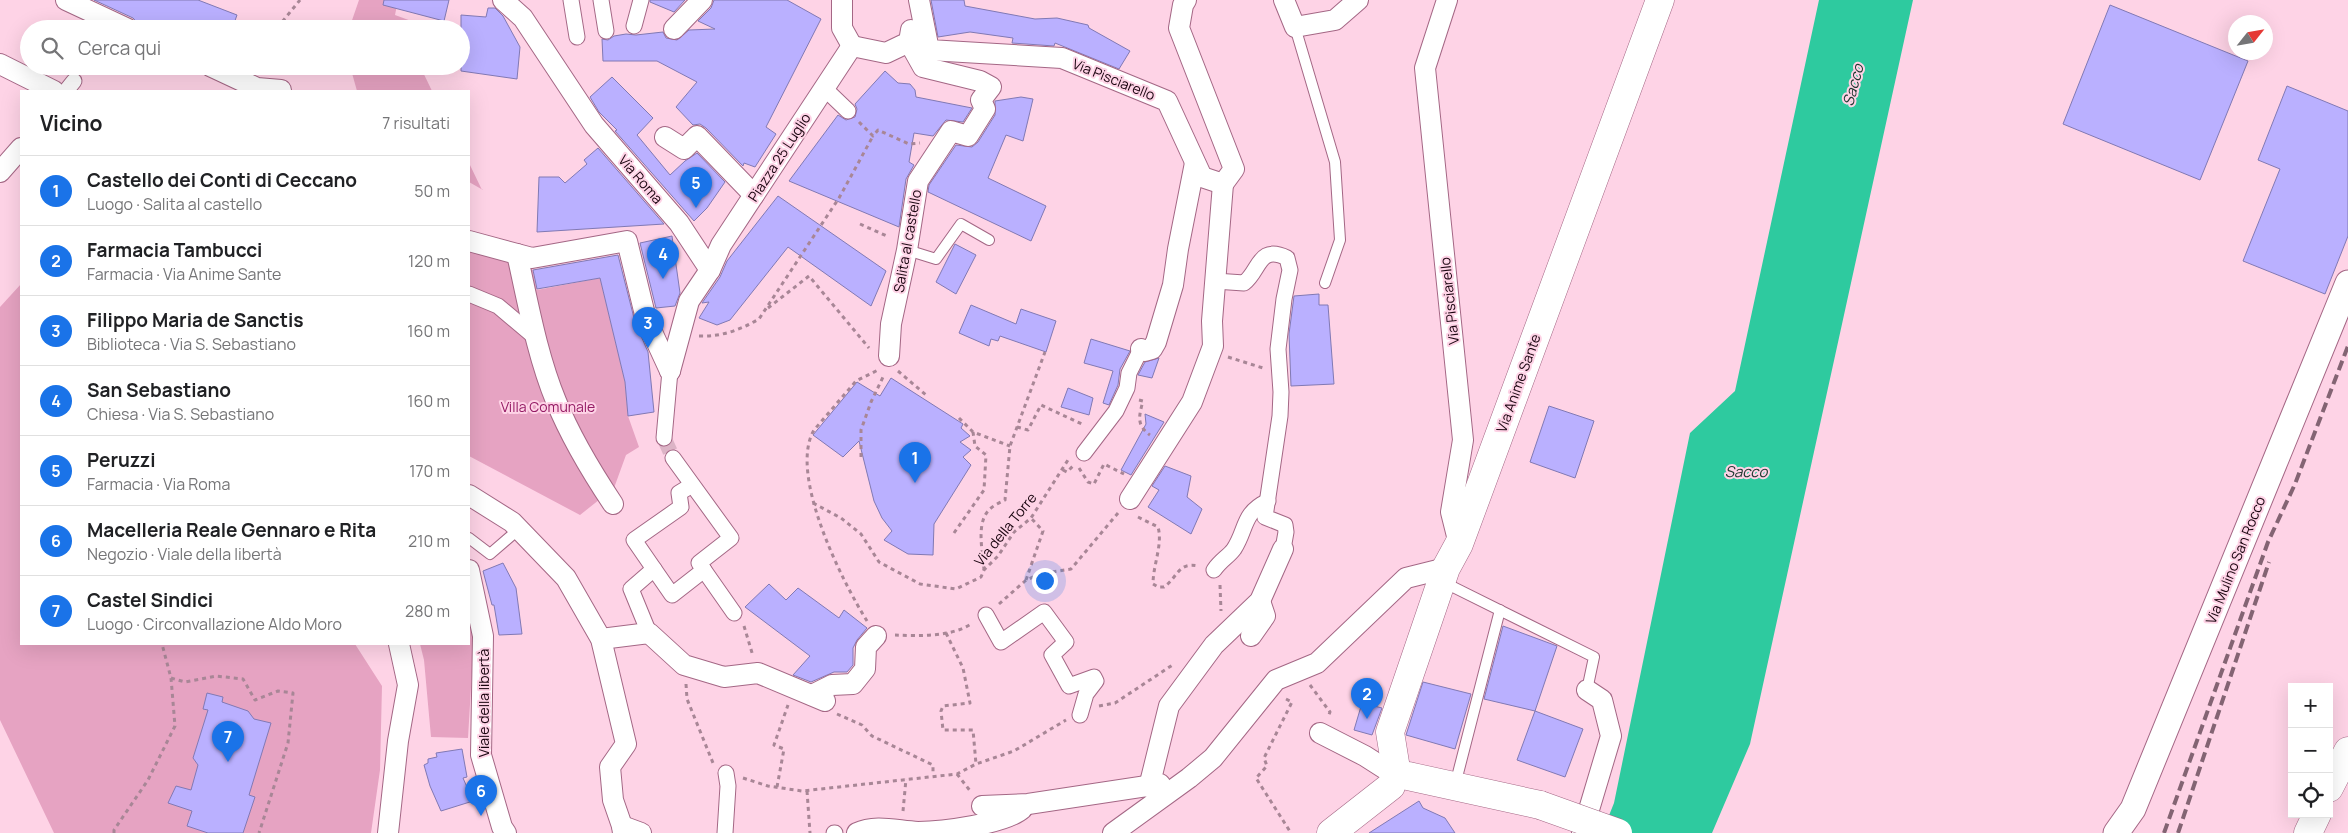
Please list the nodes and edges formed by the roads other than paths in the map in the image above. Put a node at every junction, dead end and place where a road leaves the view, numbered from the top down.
1 (66, 0) edge
2 (505, 0) edge
3 (570, 0) edge
4 (602, 0) edge
5 (642, 0) edge
6 (702, 0) edge
7 (842, 0) edge
8 (906, 0) edge
9 (920, 0) edge
10 (1284, 0) edge
11 (1358, 0) edge
12 (1447, 0) edge
13 (1660, 0) edge
14 (1183, 2) edge
15 (98, 20) edge
16 (634, 26) dead end
17 (1296, 27) junction
18 (674, 30) dead end
19 (606, 31) dead end
20 (577, 37) dead end
21 (910, 42) junction
22 (852, 46) junction
23 (0, 64) edge
24 (20, 74) edge
25 (22, 75) edge
26 (229, 75) edge
27 (824, 88) junction
28 (52, 90) edge
29 (276, 90) edge
30 (848, 112) road end
31 (665, 137) dead end
32 (20, 149) edge
33 (1195, 163) junction
34 (0, 172) edge
35 (1222, 184) junction
36 (754, 195) junction
37 (989, 240) dead end
38 (470, 241) edge
39 (907, 247) junction
40 (517, 254) junction
41 (710, 270) junction
42 (1215, 281) junction
43 (1325, 283) dead end
44 (2348, 283) edge
45 (470, 294) edge
46 (536, 338) junction
47 (1141, 349) joint
48 (888, 362) road end
49 (670, 371) junction
50 (664, 438) tunnel mouth
51 (1078, 453) road end
52 (673, 458) tunnel mouth
53 (692, 484) junction
54 (470, 496) edge
55 (1132, 496) road end
56 (1268, 501) junction
57 (613, 504) dead end
58 (519, 529) junction
59 (470, 539) edge
60 (1458, 544) junction
61 (1283, 549) joint
62 (654, 569) junction
63 (704, 570) junction
64 (1214, 570) road end
65 (470, 575) edge
66 (1444, 575) junction
67 (1260, 601) junction
68 (1500, 610) junction
69 (734, 612) road end
70 (986, 615) road end
71 (649, 633) junction
72 (876, 636) road end
73 (1251, 636) dead end
74 (601, 639) junction
75 (399, 645) edge
76 (1587, 690) joint
77 (1080, 714) road end
78 (1320, 733) road end
79 (2348, 751) edge
80 (726, 774) road end
81 (1396, 776) junction
82 (1189, 778) junction
83 (2333, 780) edge
84 (1455, 785) junction
85 (1149, 787) junction
86 (1028, 804) junction
87 (982, 806) dead end
88 (2315, 818) edge
89 (629, 831) edge
90 (388, 833) edge
91 (506, 833) edge
92 (725, 833) edge
93 (857, 833) edge
94 (1113, 833) edge
95 (1331, 833) edge
96 (1582, 833) edge
97 (1618, 833) edge
98 (2116, 833) edge
99 (2308, 833) edge

1 - 15 street
2 - 41 street, Via Roma
3 - 20 street
4 - 19 street
5 - 16 street
6 - 18 street
7 - 22 street
8 - 21 street
9 - 33 street, Via Pisciarello
10 - 17 street
11 - 17 street
12 - 60 street, Via Pisciarello
13 - 60 main road, Via Anime Sante
14 - 35 street
17 - 43 lane
21 - 22 street
21 - 39 street, Salita al castello
22 - 27 street, Piazza 25 Luglio
23 - 24 street
25 - 28 street
26 - 29 street
27 - 30 street
27 - 36 street, Piazza 25 Luglio
31 - 36 street
32 - 34 street
33 - 35 street, Via Pisciarello
33 - 47 street
35 - 42 street
36 - 41 street, Piazza 25 Luglio
37 - 39 lane
38 - 40 street
39 - 48 street, Salita al castello
40 - 46 street
40 - 49 street
41 - 49 street
42 - 55 street
42 - 56 street
44 - 98 street, Via Mulino San Rocco
45 - 46 street
46 - 57 street
47 - 51 street
49 - 50 street
52 - 53 street
53 - 62 street
53 - 63 street
54 - 58 street
56 - 61 street
56 - 64 street
58 - 59 lane
58 - 74 street
60 - 66 main road, Via Anime Sante
61 - 67 street
62 - 63 street
62 - 71 street
63 - 69 street
65 - 91 street, Viale della libertà
66 - 68 lane
66 - 81 main road, Via Anime Sante
66 - 82 street
67 - 73 street
67 - 85 street
68 - 76 lane
68 - 84 lane
70 - 77 street
71 - 72 street
71 - 74 street
74 - 89 street
75 - 90 street
76 - 96 street
78 - 81 street
79 - 83 main road
80 - 92 street
81 - 84 main road
81 - 95 main road
82 - 85 street
82 - 94 street
84 - 97 main road, bridge
85 - 86 street
86 - 87 street
86 - 93 street
88 - 99 main road

